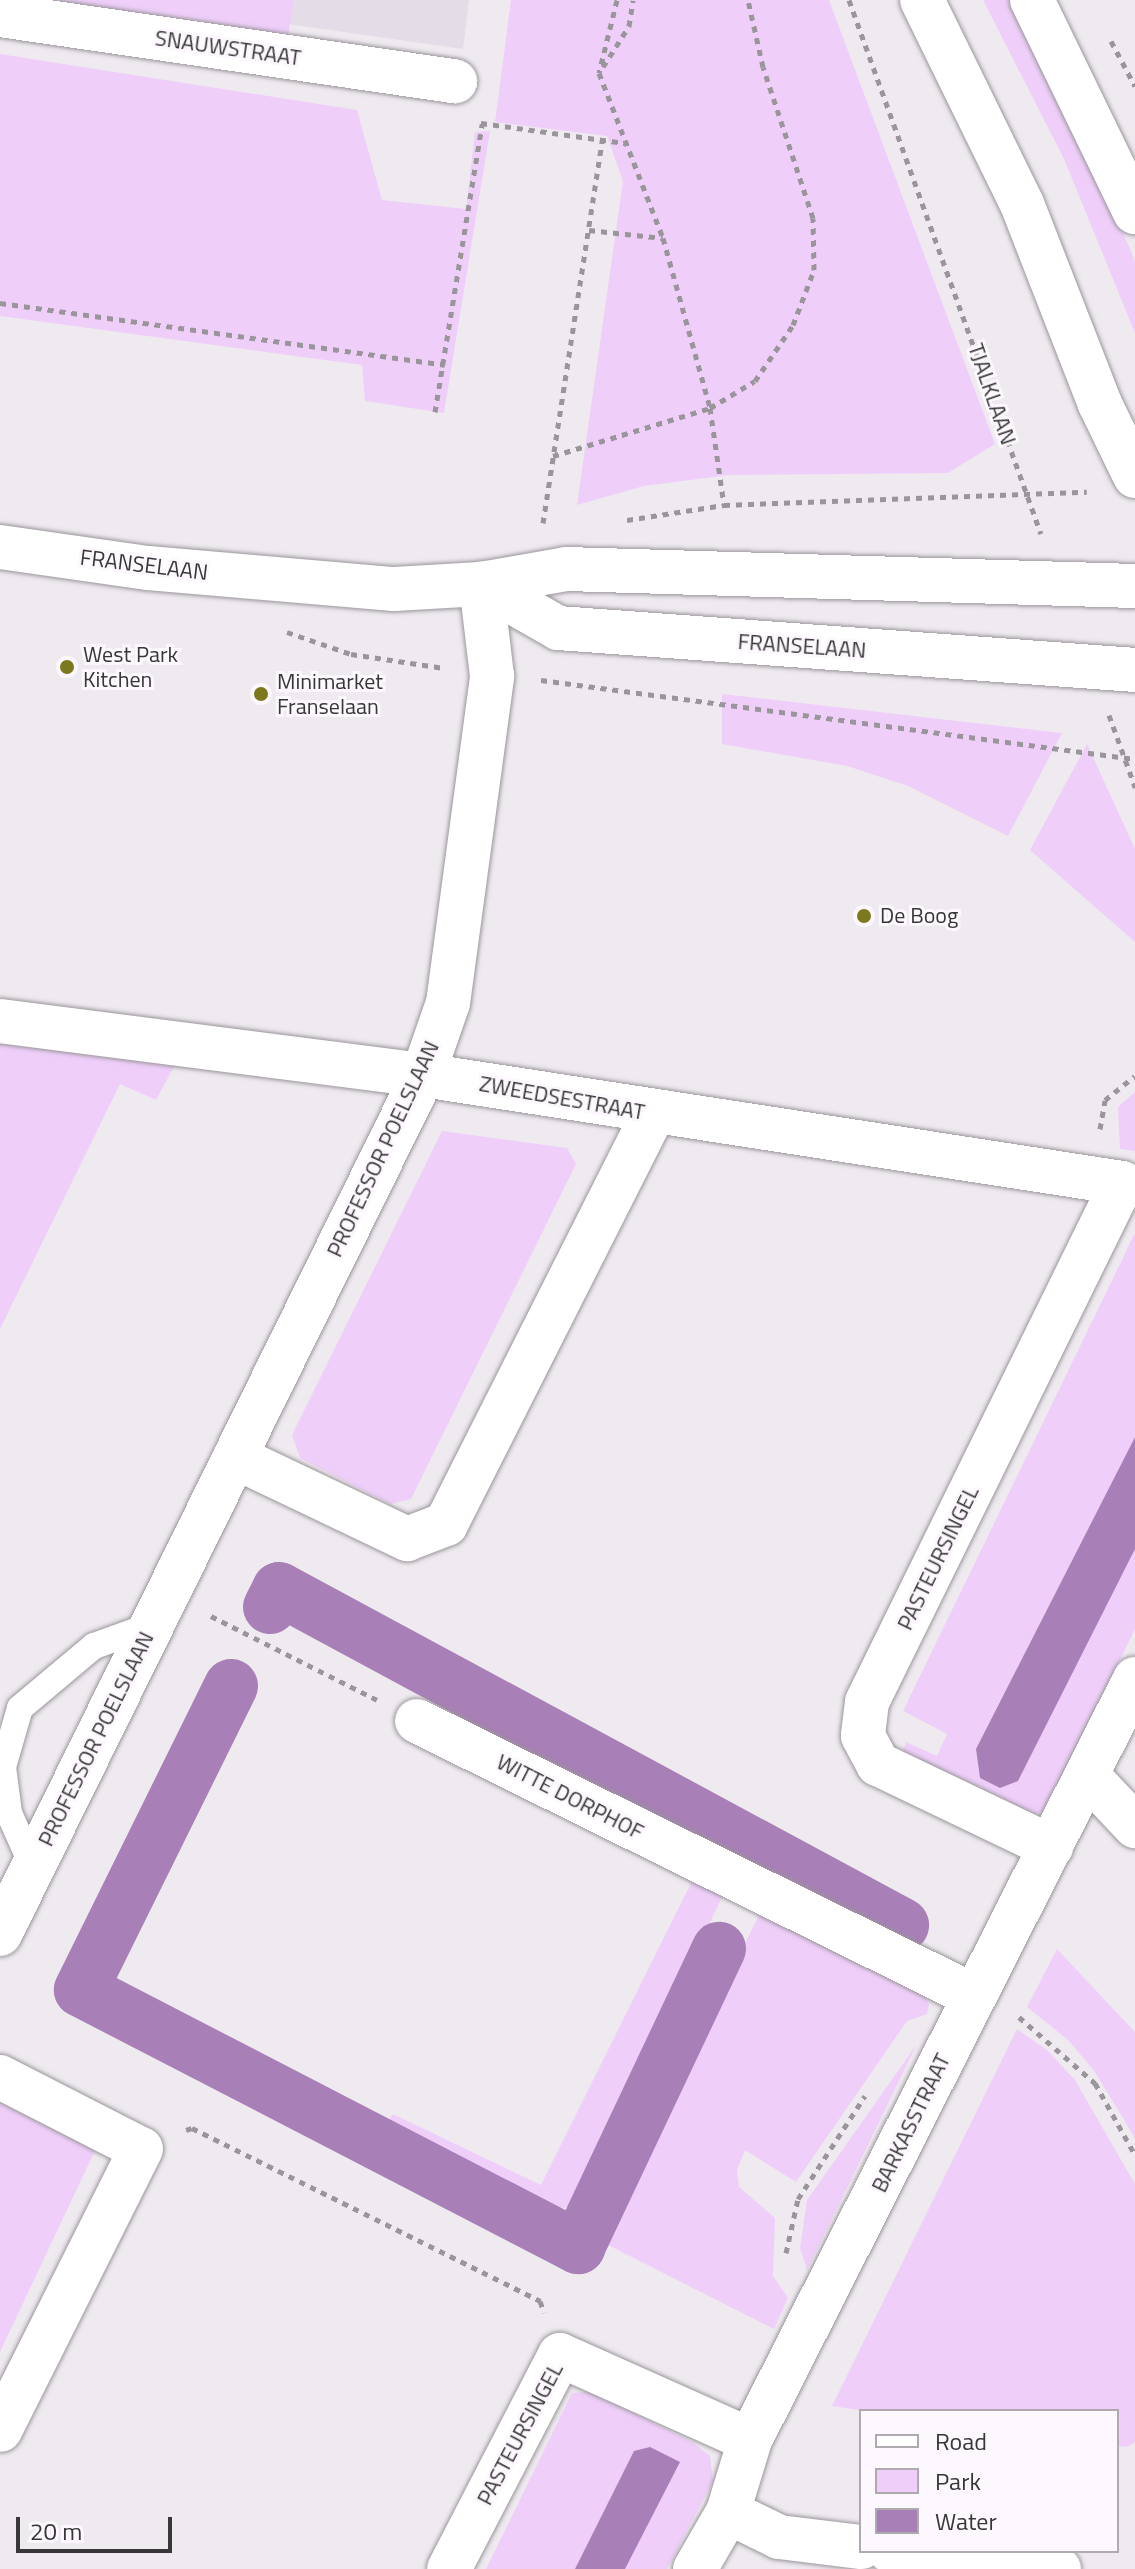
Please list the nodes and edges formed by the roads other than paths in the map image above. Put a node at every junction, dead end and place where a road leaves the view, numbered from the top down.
1 (922, 0) edge
2 (1032, 0) edge
3 (0, 15) edge
4 (455, 81) road end
5 (1135, 212) edge
6 (1119, 484) edge
7 (0, 547) edge
8 (481, 584) junction
9 (1135, 586) edge
10 (1135, 670) edge
11 (0, 1021) edge
12 (423, 1075) junction
13 (654, 1113) junction
14 (1107, 1180) joint
15 (235, 1457) junction
16 (160, 1609) junction
17 (1135, 1679) edge
18 (417, 1721) road end
19 (1088, 1776) junction
20 (1135, 1826) edge
21 (1051, 1847) junction
22 (33, 1867) junction
23 (0, 1934) edge
24 (974, 1996) junction
25 (0, 2077) edge
26 (0, 2430) edge
27 (750, 2440) junction
28 (728, 2512) junction
29 (859, 2547) edge
30 (909, 2553) edge
31 (449, 2569) edge
32 (695, 2569) edge
33 (1059, 2569) edge

1 - 6 street
2 - 5 street
3 - 4 street, SNAUWSTRAAT
7 - 8 street, FRANSELAAN
8 - 9 street, FRANSELAAN
8 - 10 street, FRANSELAAN
8 - 12 street, PROFESSOR POELSLAAN
11 - 12 street, ZWEEDSESTRAAT
12 - 13 street, ZWEEDSESTRAAT
12 - 15 street, PROFESSOR POELSLAAN
13 - 14 street, ZWEEDSESTRAAT
13 - 15 street
14 - 21 street, PASTEURSINGEL
15 - 16 street, PROFESSOR POELSLAAN
16 - 22 street, PROFESSOR POELSLAAN
16 - 22 lane
17 - 19 street, BARKASSTRAAT
18 - 24 street, WITTE DORPHOF
19 - 20 street
19 - 21 street, BARKASSTRAAT
21 - 24 street, BARKASSTRAAT
22 - 23 street, PROFESSOR POELSLAAN
24 - 27 street, BARKASSTRAAT
25 - 26 street
27 - 28 street, BARKASSTRAAT
27 - 31 street, PASTEURSINGEL
28 - 29 street
28 - 32 street, BARKASSTRAAT
30 - 33 street

